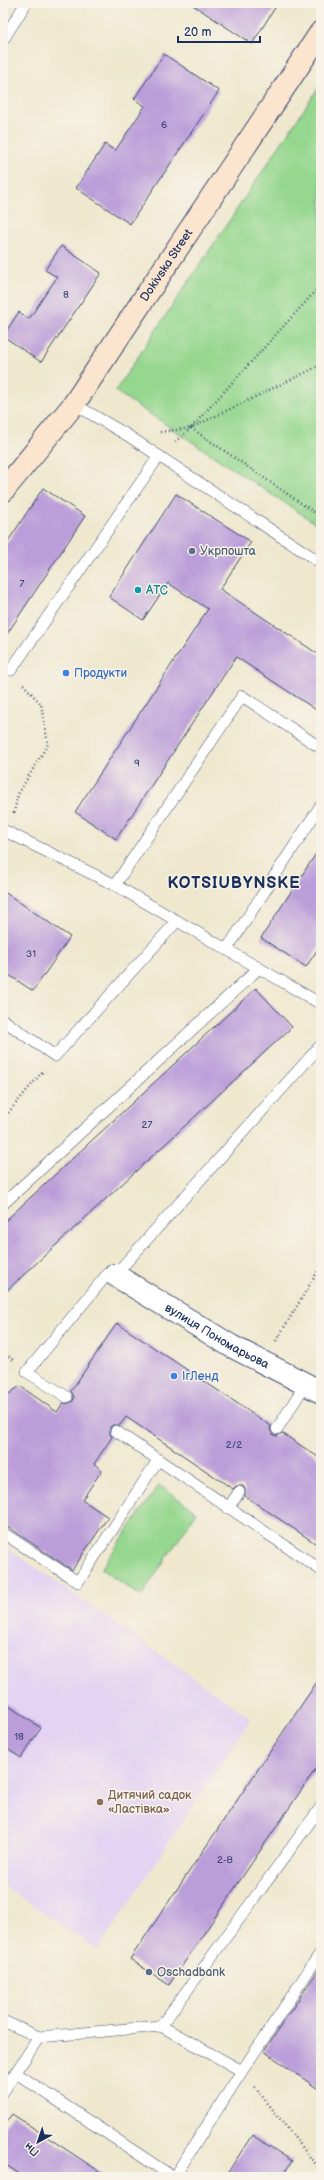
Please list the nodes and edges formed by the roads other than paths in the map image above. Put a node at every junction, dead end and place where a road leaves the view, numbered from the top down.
1 (26, 3) edge
2 (321, 32) edge
3 (3, 40) edge
4 (74, 404) junction
5 (159, 456) junction
6 (3, 491) edge
7 (321, 563) edge
8 (7, 668) edge
9 (321, 748) edge
10 (321, 805) edge
11 (6, 831) edge
12 (115, 885) junction
13 (177, 921) junction
14 (227, 949) junction
15 (259, 968) junction
16 (321, 1004) edge
17 (3, 1020) edge
18 (321, 1045) edge
19 (3, 1204) edge
20 (115, 1275) junction
21 (313, 1388) edge
22 (67, 1397) dead end
23 (277, 1430) dead end
24 (116, 1431) dead end
25 (158, 1460) junction
26 (239, 1492) dead end
27 (228, 1508) junction
28 (3, 1533) edge
29 (321, 1570) edge
30 (321, 1807) edge
31 (321, 1952) edge
32 (3, 2021) edge
33 (161, 2026) junction
34 (39, 2037) junction
35 (242, 2071) junction
36 (16, 2073) junction
37 (3, 2092) edge
38 (173, 2177) edge

1 - 3 lane
2 - 4 street, Dokivska Street
4 - 5 lane
4 - 6 street, Dokivska Street
5 - 7 lane
5 - 8 lane
9 - 12 lane
10 - 14 lane
11 - 12 lane
12 - 13 lane
13 - 14 lane
13 - 17 lane
14 - 15 lane
15 - 16 lane
15 - 19 lane
18 - 20 lane
20 - 21 street, вулиця Пономарьова
20 - 22 lane
21 - 23 lane
24 - 25 lane
25 - 27 lane
25 - 28 lane
26 - 27 lane
27 - 29 lane
30 - 33 lane
31 - 35 lane
32 - 34 lane
33 - 34 lane
33 - 35 lane
34 - 36 lane
35 - 38 lane
36 - 37 lane
36 - 38 lane

